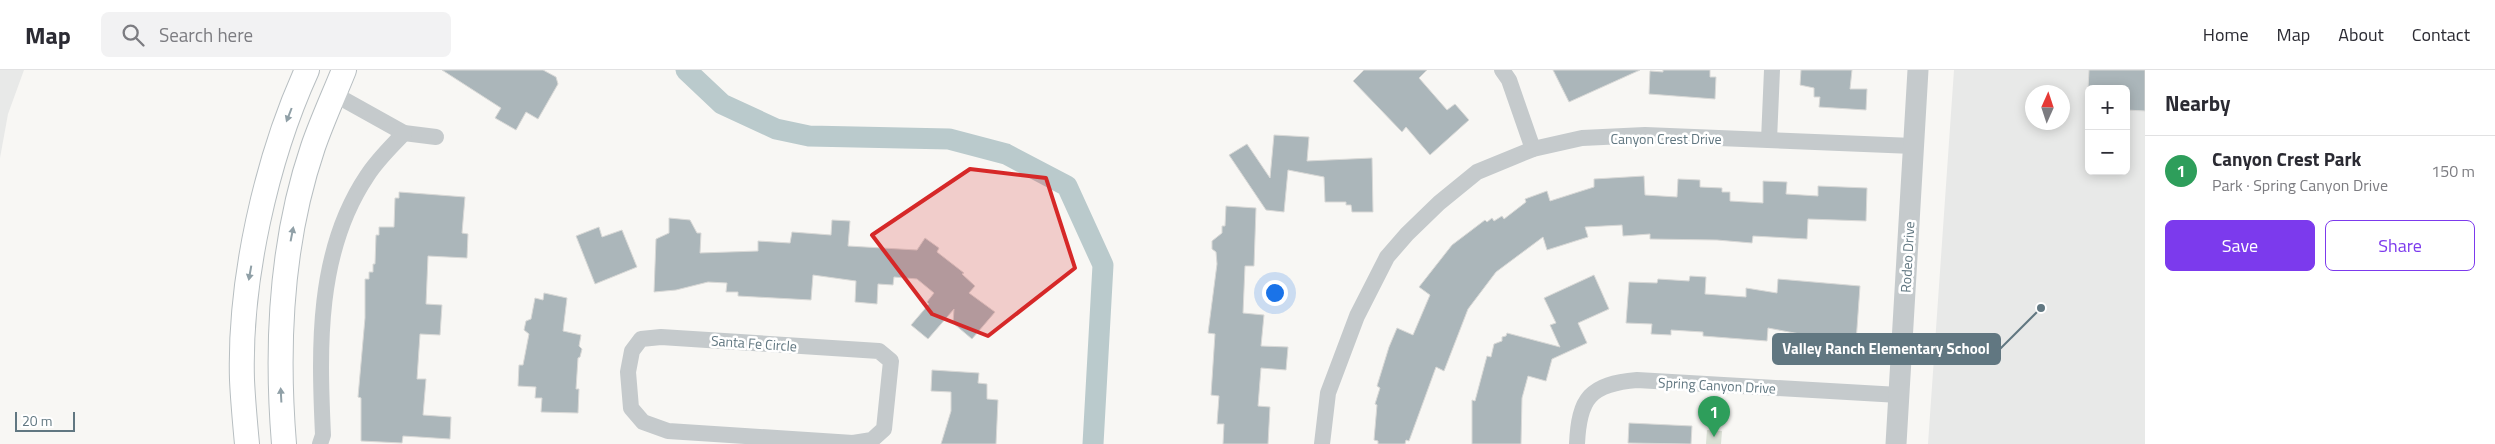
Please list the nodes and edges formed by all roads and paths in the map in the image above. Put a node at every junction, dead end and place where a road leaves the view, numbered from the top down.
1 (307, 70) edge
2 (344, 70) edge
3 (1502, 70) edge
4 (1772, 70) edge
5 (1918, 70) edge
6 (334, 94) junction
7 (404, 133) junction
8 (436, 137) dead end
9 (1769, 140) junction
10 (1914, 146) junction
11 (1533, 149) junction
12 (1899, 395) junction
13 (768, 441) edge
14 (247, 444) edge
15 (284, 444) edge
16 (320, 444) edge
17 (1322, 444) edge
18 (1577, 444) edge
19 (1896, 444) edge

1 -> 14 main road
2 - 6 main road
3 - 11 street
4 - 9 street
5 - 10 street, Rodeo Drive
6 - 7 street
15 -> 6 main road
7 - 8 street
7 - 16 street
9 - 10 street, Canyon Crest Drive
9 - 11 street, Canyon Crest Drive
10 - 12 street, Rodeo Drive
11 - 17 street, Canyon Crest Drive
12 - 18 street, Spring Canyon Drive
12 - 19 street, Rodeo Drive
13 - 13 street, Santa Fe Circle

